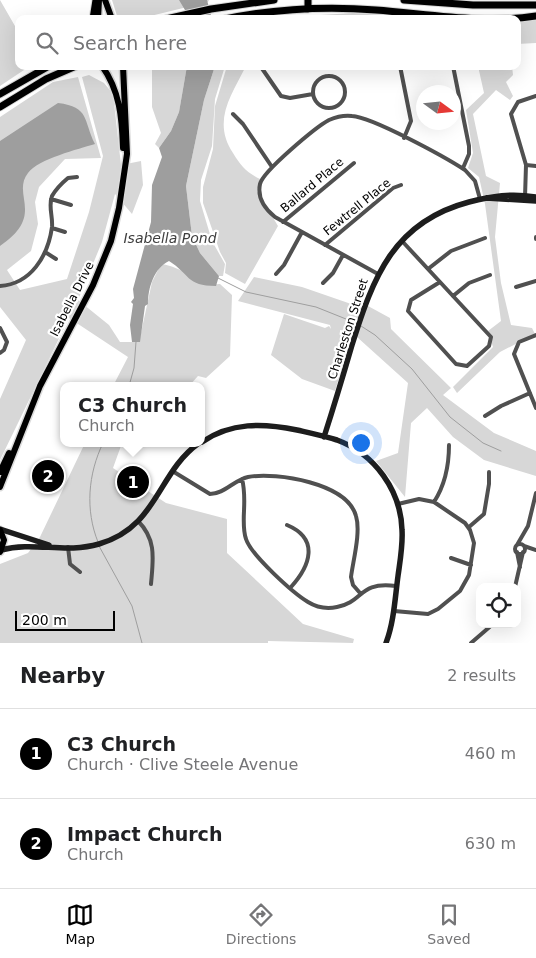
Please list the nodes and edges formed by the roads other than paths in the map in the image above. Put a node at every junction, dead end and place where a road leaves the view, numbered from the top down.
1 (97, 0) edge
2 (105, 0) edge
3 (274, 0) edge
4 (308, 0) edge
5 (404, 0) edge
6 (444, 2) edge
7 (536, 5) edge
8 (308, 9) junction
9 (94, 15) edge
10 (98, 15) edge
11 (111, 15) edge
12 (183, 15) edge
13 (258, 15) edge
14 (449, 15) edge
15 (536, 16) edge
16 (521, 17) edge
17 (38, 70) edge
18 (41, 70) edge
19 (67, 70) edge
20 (104, 70) edge
21 (123, 70) edge
22 (263, 70) edge
23 (401, 70) edge
24 (454, 70) edge
25 (32, 75) junction
26 (0, 94) edge
27 (313, 94) junction
28 (536, 96) edge
29 (0, 107) edge
30 (333, 107) junction
31 (233, 114) dead end
32 (337, 117) junction
33 (404, 138) junction
34 (354, 163) dead end
35 (526, 165) junction
36 (536, 166) edge
37 (272, 167) junction
38 (463, 168) junction
39 (77, 177) dead end
40 (123, 182) junction
41 (401, 185) dead end
42 (525, 197) junction
43 (536, 197) edge
44 (51, 199) junction
45 (483, 199) junction
46 (536, 201) edge
47 (71, 205) dead end
48 (283, 222) junction
49 (52, 228) junction
50 (65, 232) dead end
51 (302, 232) junction
52 (485, 238) dead end
53 (402, 241) junction
54 (325, 245) junction
55 (45, 252) junction
56 (343, 255) junction
57 (56, 259) dead end
58 (428, 269) junction
59 (276, 274) dead end
60 (378, 274) junction
61 (490, 275) dead end
62 (536, 281) edge
63 (440, 282) junction
64 (323, 283) dead end
65 (0, 286) edge
66 (516, 286) dead end
67 (453, 296) junction
68 (0, 328) edge
69 (536, 335) edge
70 (0, 353) edge
71 (530, 392) junction
72 (536, 408) edge
73 (485, 416) dead end
74 (25, 421) junction
75 (324, 437) junction
76 (205, 440) edge
77 (449, 445) dead end
78 (195, 447) edge
79 (0, 472) edge
80 (174, 472) junction
81 (488, 472) dead end
82 (242, 478) junction
83 (0, 487) edge
84 (536, 493) edge
85 (434, 502) junction
86 (398, 504) junction
87 (534, 508) edge
88 (138, 522) junction
89 (286, 525) dead end
90 (469, 527) junction
91 (0, 530) edge
92 (524, 535) junction
93 (517, 545) junction
94 (524, 546) junction
95 (59, 548) junction
96 (68, 548) junction
97 (535, 550) edge
98 (1, 552) edge
99 (516, 552) junction
100 (524, 552) junction
101 (451, 558) dead end
102 (471, 565) junction
103 (520, 569) junction
104 (80, 572) dead end
105 (516, 583) edge
106 (151, 584) dead end
107 (396, 586) junction
108 (290, 588) junction
109 (360, 593) junction
110 (393, 610) junction
111 (488, 628) edge
112 (386, 643) edge
113 (471, 643) edge

1 - 9 highway
1 - 10 main road
2 - 11 main road
3 - 12 highway
4 - 8 highway
5 - 6 highway
6 - 7 highway
8 - 13 highway
8 - 14 highway
15 - 16 highway
17 - 25 highway
18 - 25 highway
19 - 29 highway
20 - 40 main road, Isabella Drive
21 - 40 main road, Isabella Drive
22 - 27 street
23 - 33 street
24 - 38 street
25 - 26 highway
27 - 30 street
27 - 30 street
28 - 35 street
30 - 32 street
31 - 37 street
32 - 33 street
32 - 37 street
33 - 38 street
34 - 48 street, Ballard Place
35 - 36 street
35 - 42 street
37 - 48 street
38 - 45 street
39 - 44 street
40 - 74 main road, Isabella Drive
41 - 54 street, Fewtrell Place
42 - 43 street, Charleston Street
42 - 45 street, Charleston Street
42 - 46 street, Charleston Street
44 - 47 street
44 - 49 street
45 - 53 street, Charleston Street
48 - 51 street
49 - 50 street
49 - 55 street
51 - 54 street
51 - 59 street
52 - 58 street
53 - 58 street
53 - 60 street, Charleston Street
54 - 56 street
55 - 57 street
55 - 65 street
56 - 60 street
56 - 64 street
58 - 63 street
60 - 75 street, Charleston Street
61 - 67 street
62 - 66 street
63 - 67 street
63 - 67 street
68 - 70 street
69 - 71 street
71 - 72 street
71 - 73 street
74 - 79 main road, Isabella Drive
74 - 83 main road, Isabella Drive
75 - 76 street
75 - 86 street
77 - 85 street
78 - 80 street
80 - 82 street
80 - 88 street
81 - 90 street
82 - 108 street
82 - 109 street
84 - 87 street
85 - 86 street
85 - 90 street
86 - 107 street
87 - 92 street
88 - 96 street
88 - 106 street
89 - 108 street
90 - 102 street
91 - 95 street
91 - 98 main road
92 - 93 street
92 - 94 street
93 - 94 street
93 - 99 street
94 - 97 street
94 - 100 street
95 - 96 street
95 - 98 street
96 - 104 street
97 - 100 street
99 - 100 street
99 - 103 street
100 - 103 street
101 - 102 street
102 - 110 street
103 - 105 street
107 - 109 street
107 - 110 street
108 - 109 street
110 - 112 street
111 - 113 street

